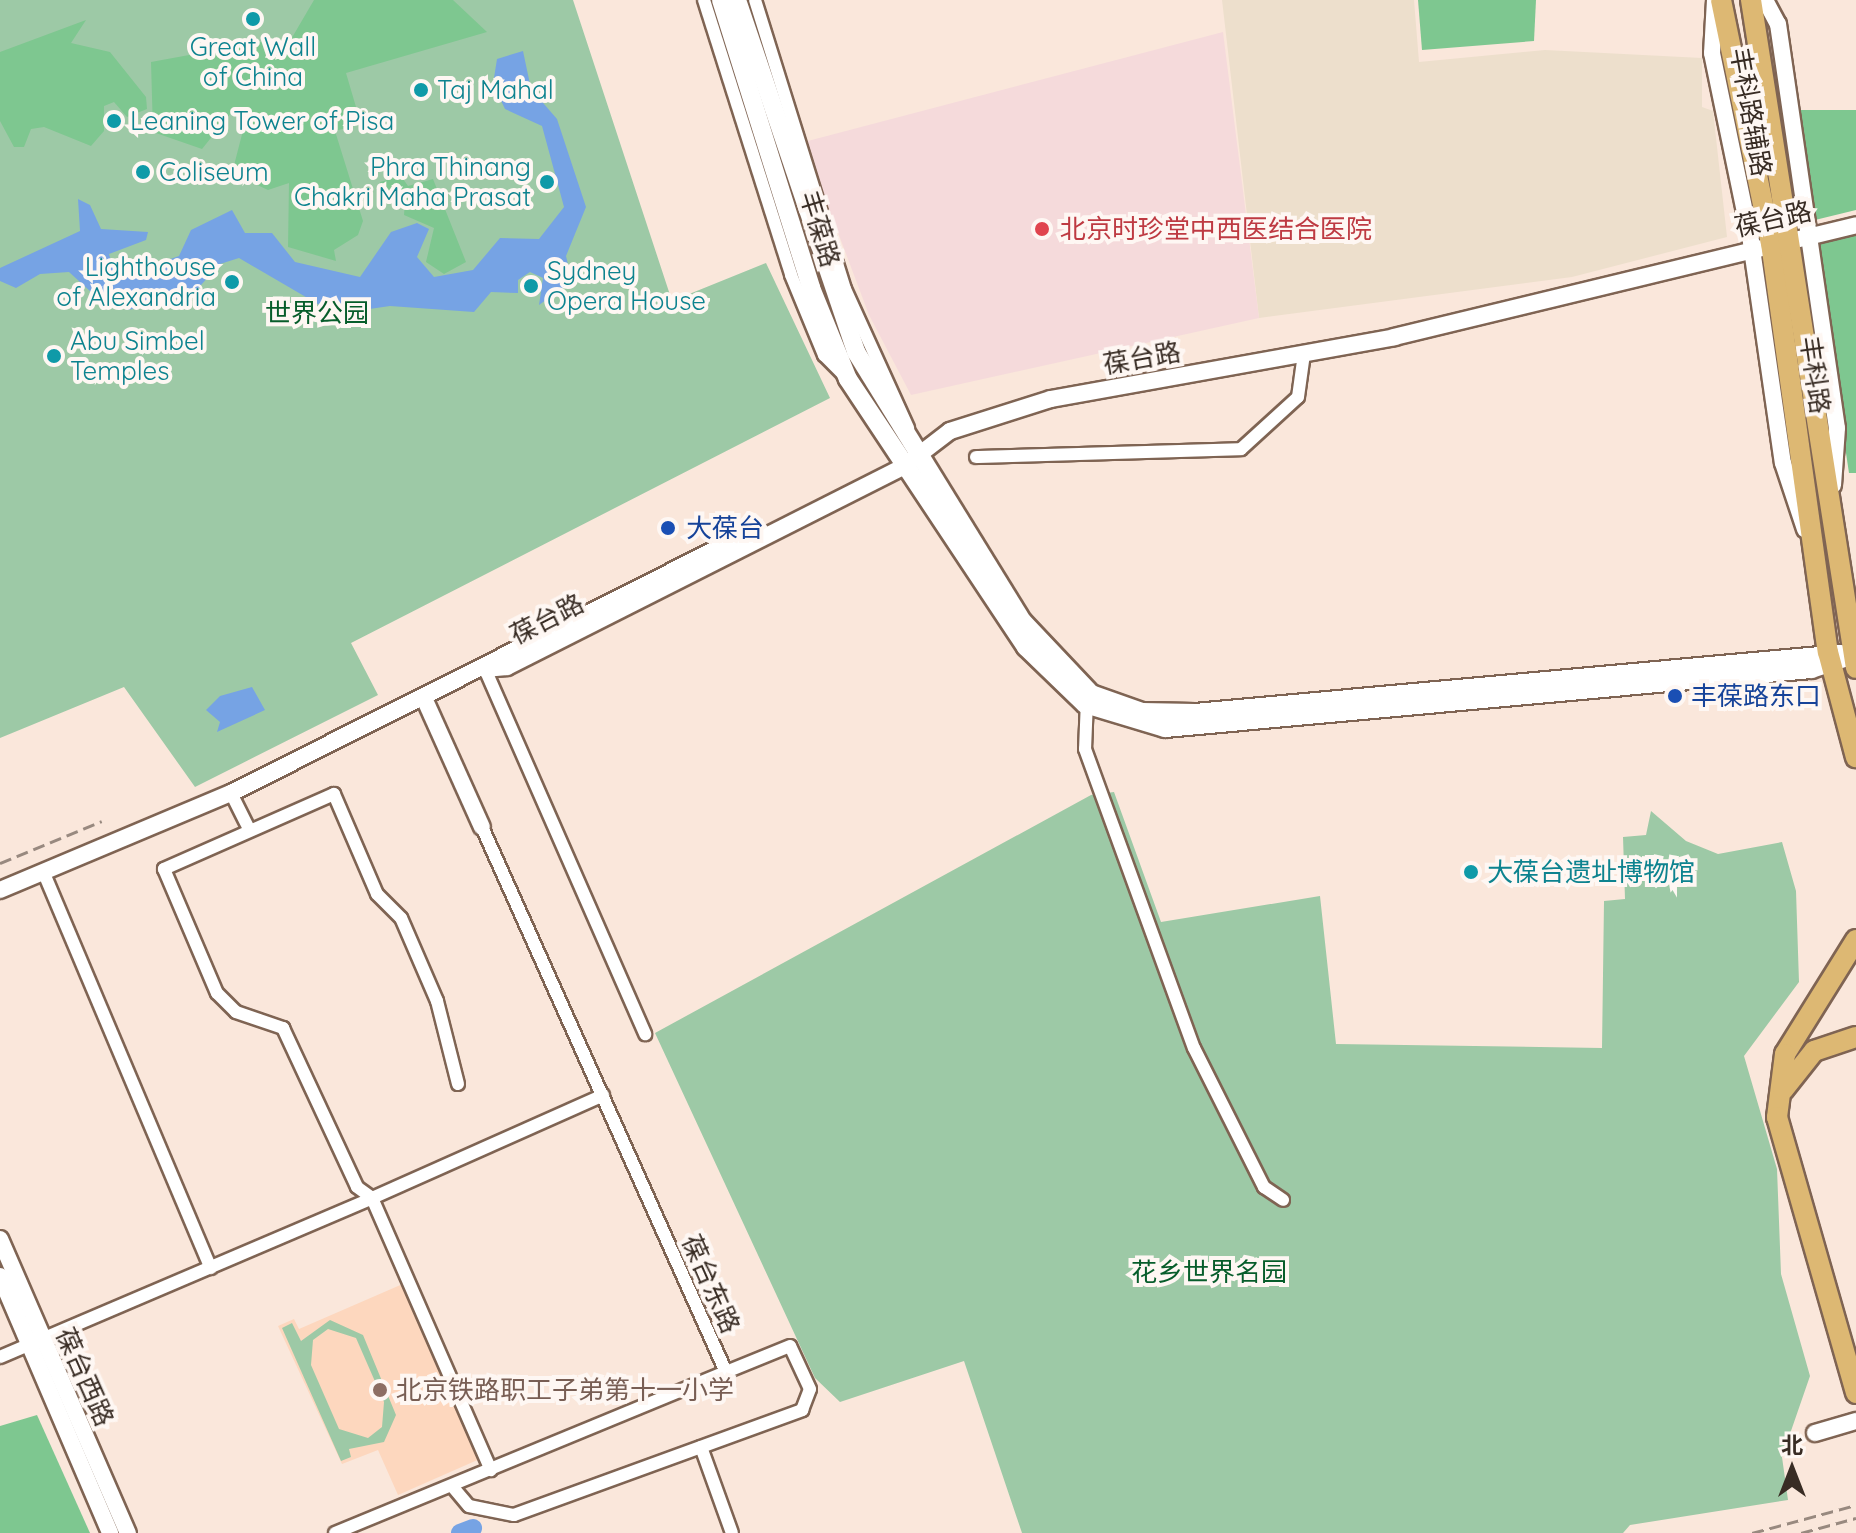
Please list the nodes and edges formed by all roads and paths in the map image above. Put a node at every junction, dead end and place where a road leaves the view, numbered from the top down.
1 (704, 0) edge
2 (721, 0) edge
3 (737, 0) edge
4 (755, 0) edge
5 (1718, 0) edge
6 (1751, 0) edge
7 (1765, 0) edge
8 (1856, 225) edge
9 (1780, 241) junction
10 (1304, 354) junction
11 (848, 379) junction
12 (976, 457) dead end
13 (905, 461) junction
14 (1830, 659) junction
15 (1855, 659) edge
16 (485, 669) junction
17 (424, 698) junction
18 (1088, 699) junction
19 (1856, 757) edge
20 (231, 793) junction
21 (482, 827) joint
22 (249, 829) junction
23 (43, 871) junction
24 (0, 890) edge
25 (1856, 940) edge
26 (645, 1034) dead end
27 (1856, 1037) edge
28 (458, 1084) dead end
29 (603, 1095) junction
30 (1777, 1117) junction
31 (372, 1198) junction
32 (1283, 1200) dead end
33 (0, 1239) edge
34 (211, 1268) junction
35 (0, 1276) edge
36 (36, 1343) junction
37 (0, 1357) edge
38 (726, 1372) junction
39 (1856, 1393) edge
40 (1856, 1421) edge
41 (1815, 1433) dead end
42 (701, 1447) junction
43 (491, 1470) junction
44 (452, 1486) junction
45 (110, 1533) edge
46 (128, 1533) edge
47 (335, 1533) edge
48 (732, 1533) edge

1 - 11 street
2 - 11 main road, 丰葆路
3 - 13 main road, 丰葆路
4 - 13 street
5 - 9 main road, 丰科路
6 - 9 main road, 丰科路
7 - 9 street, 丰科路辅路
8 - 9 street, 葆台路
9 - 10 street, 葆台路
9 - 14 main road, 丰科路
9 - 15 main road, 丰科路
10 - 12 street
10 - 13 street, 葆台路
11 - 13 main road, 丰葆路
13 - 16 street, 葆台路
13 - 18 main road
14 - 15 main road
14 - 18 main road
14 - 19 main road, 丰科路
16 - 17 street, 葆台路
16 - 26 street
17 - 20 street, 葆台路
17 - 21 street
18 - 32 street
20 - 22 street
20 - 23 street, 葆台路
21 - 29 street, 葆台东路
22 - 28 street
22 - 31 street
23 - 24 street, 葆台路
23 - 34 street
25 - 30 main road
27 - 30 main road
29 - 31 street
29 - 38 street, 葆台东路
30 - 39 main road
31 - 34 street
31 - 43 street
33 - 36 street, 葆台西路
34 - 36 street
35 - 36 street, 葆台西路
36 - 37 street
36 - 45 street, 葆台西路
36 - 46 street, 葆台西路
38 - 42 street
38 - 43 street, 葆台东路
40 - 41 street
42 - 44 street
42 - 48 street
43 - 44 street, 葆台东路
44 - 47 street, 葆台东路

